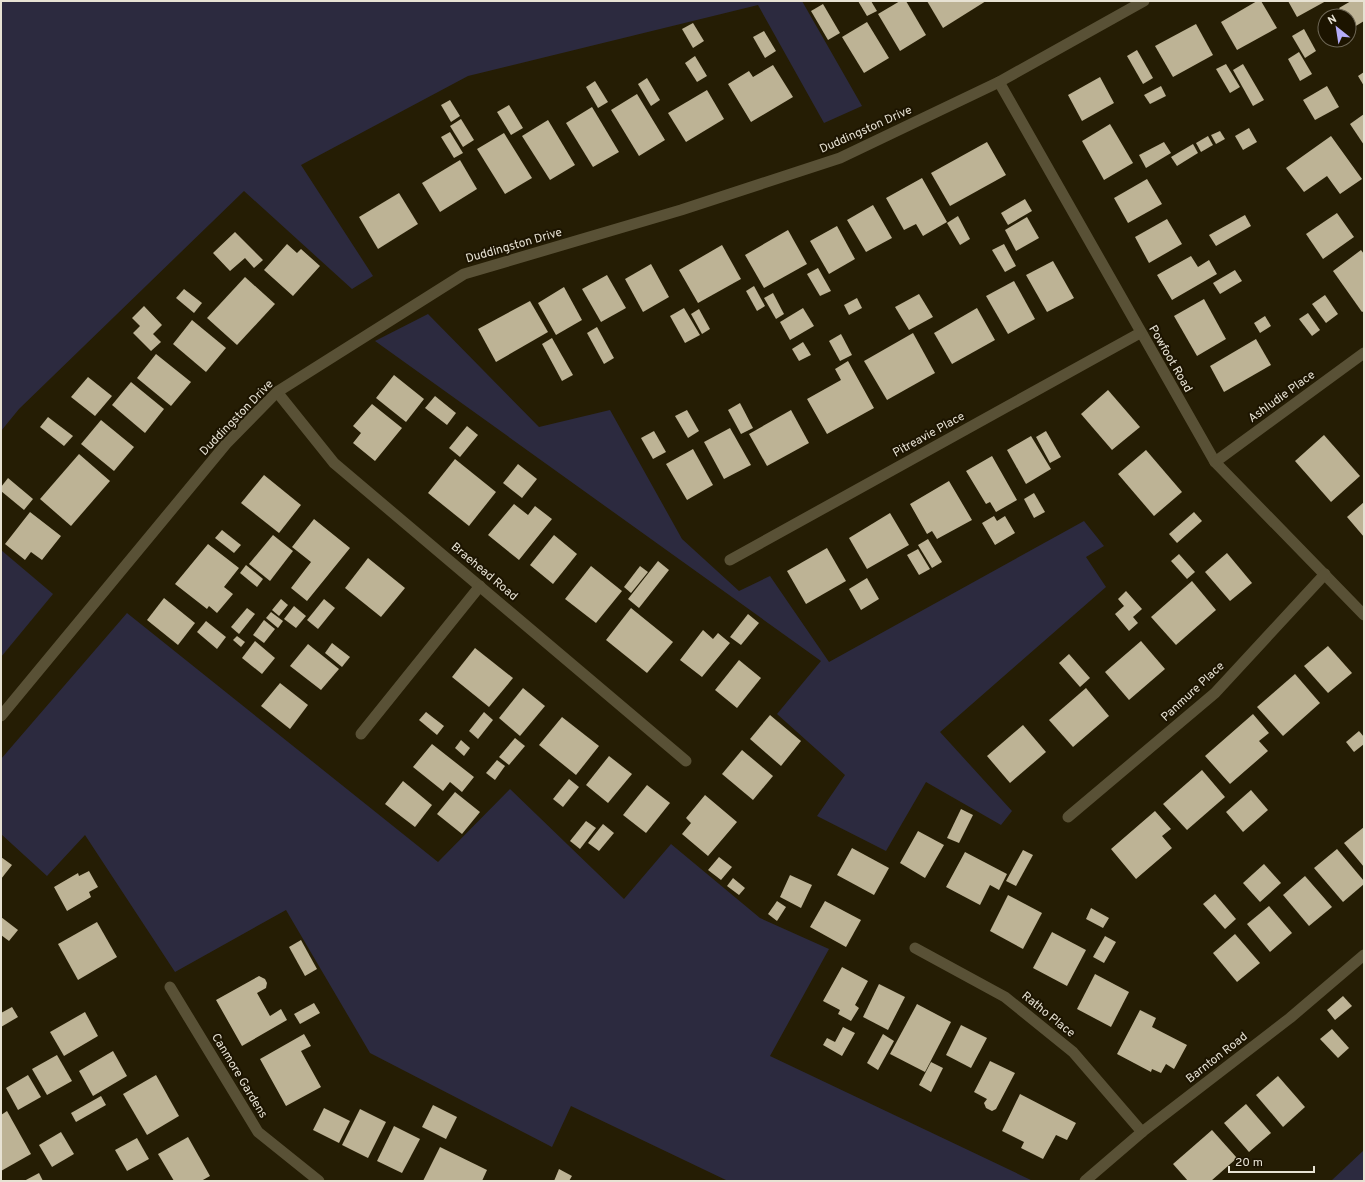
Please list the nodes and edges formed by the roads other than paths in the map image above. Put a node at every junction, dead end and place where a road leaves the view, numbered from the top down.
1 (1144, 1) edge
2 (999, 82) junction
3 (1140, 333) junction
4 (1364, 353) edge
5 (277, 392) junction
6 (1215, 462) junction
7 (730, 560) dead end
8 (1325, 574) junction
9 (480, 586) junction
10 (1364, 615) edge
11 (1, 716) edge
12 (361, 734) dead end
13 (686, 761) dead end
14 (1068, 817) dead end
15 (915, 948) dead end
16 (1364, 954) edge
17 (170, 987) dead end
18 (1142, 1132) junction
19 (318, 1181) edge
20 (1085, 1181) edge

1 - 2 street, Duddingston Drive
2 - 3 street, Powfoot Road
2 - 5 street, Duddingston Drive
3 - 6 street, Powfoot Road
3 - 7 street, Pitreavie Place
4 - 6 street, Ashludie Place
5 - 9 street, Braehead Road
5 - 11 street, Duddingston Drive
6 - 8 street, Powfoot Road
8 - 10 street, Powfoot Road
8 - 14 street, Panmure Place
9 - 12 street
9 - 13 street, Braehead Road
15 - 18 street, Ratho Place
16 - 18 street, Barnton Road
17 - 19 street, Canmore Gardens
18 - 20 street, Barnton Road

